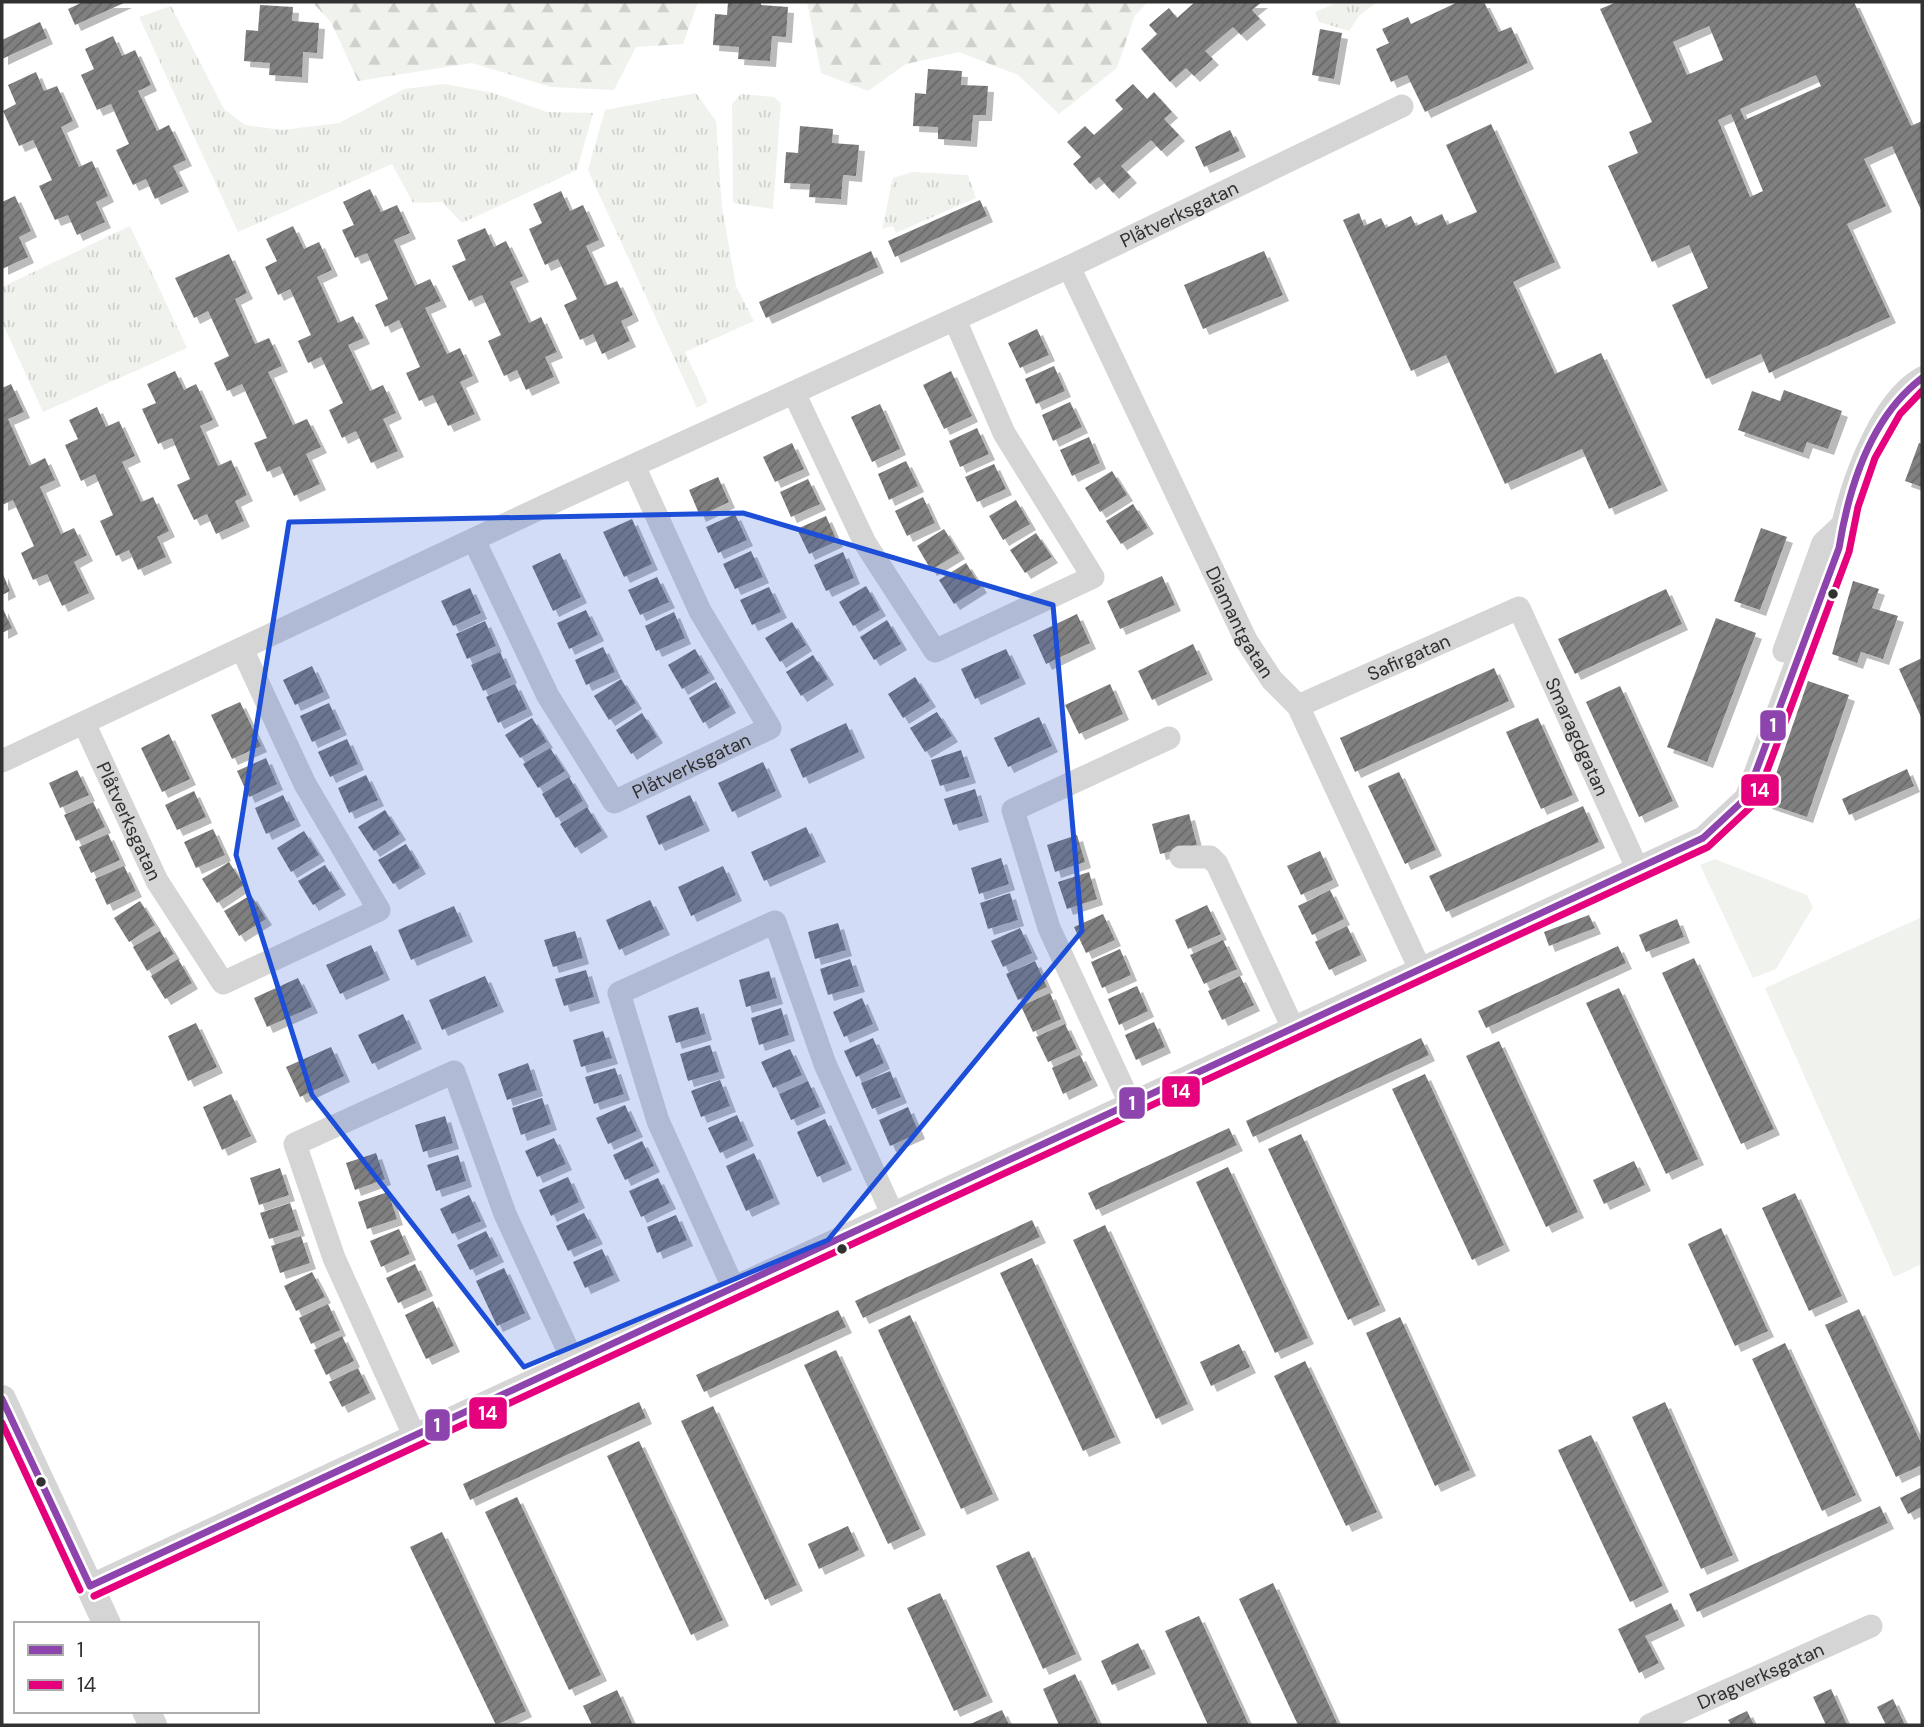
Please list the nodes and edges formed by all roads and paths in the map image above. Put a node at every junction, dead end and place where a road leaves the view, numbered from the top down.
1 (1402, 106) dead end
2 (1069, 267) junction
3 (955, 320) junction
4 (1922, 378) edge
5 (794, 393) junction
6 (635, 466) junction
7 (474, 540) junction
8 (1519, 608) joint
9 (242, 649) junction
10 (1298, 706) junction
11 (84, 723) junction
12 (1169, 738) dead end
13 (2, 761) edge
14 (1181, 857) dead end
15 (1637, 868) junction
16 (1419, 967) junction
17 (1292, 1026) junction
18 (1129, 1101) junction
19 (892, 1213) junction
20 (733, 1287) junction
21 (573, 1361) junction
22 (2, 1399) edge
23 (414, 1435) junction
24 (90, 1586) junction
25 (106, 1622) edge
26 (1871, 1626) dead end
27 (1650, 1725) edge

1 - 2 street, Plåtverksgatan
2 - 3 street, Plåtverksgatan
2 - 10 street, Diamantgatan
3 - 5 street, Plåtverksgatan
3 - 5 street
4 - 15 street
5 - 6 street, Plåtverksgatan
6 - 7 street, Plåtverksgatan
6 - 7 street, Plåtverksgatan
7 - 9 street, Plåtverksgatan
8 - 10 street, Safirgatan
8 - 15 street, Smaragdgatan
9 - 11 street, Plåtverksgatan
9 - 11 street, Plåtverksgatan
10 - 16 street, Diamantgatan
11 - 13 street, Plåtverksgatan
12 - 18 street
14 - 17 street
15 - 16 street
16 - 17 street
17 - 18 street
18 - 19 street
19 - 20 street
19 - 20 street
20 - 21 street
21 - 23 street
21 - 23 street
22 - 24 street
23 - 24 street
24 - 25 street
26 - 27 street, Dragverksgatan

